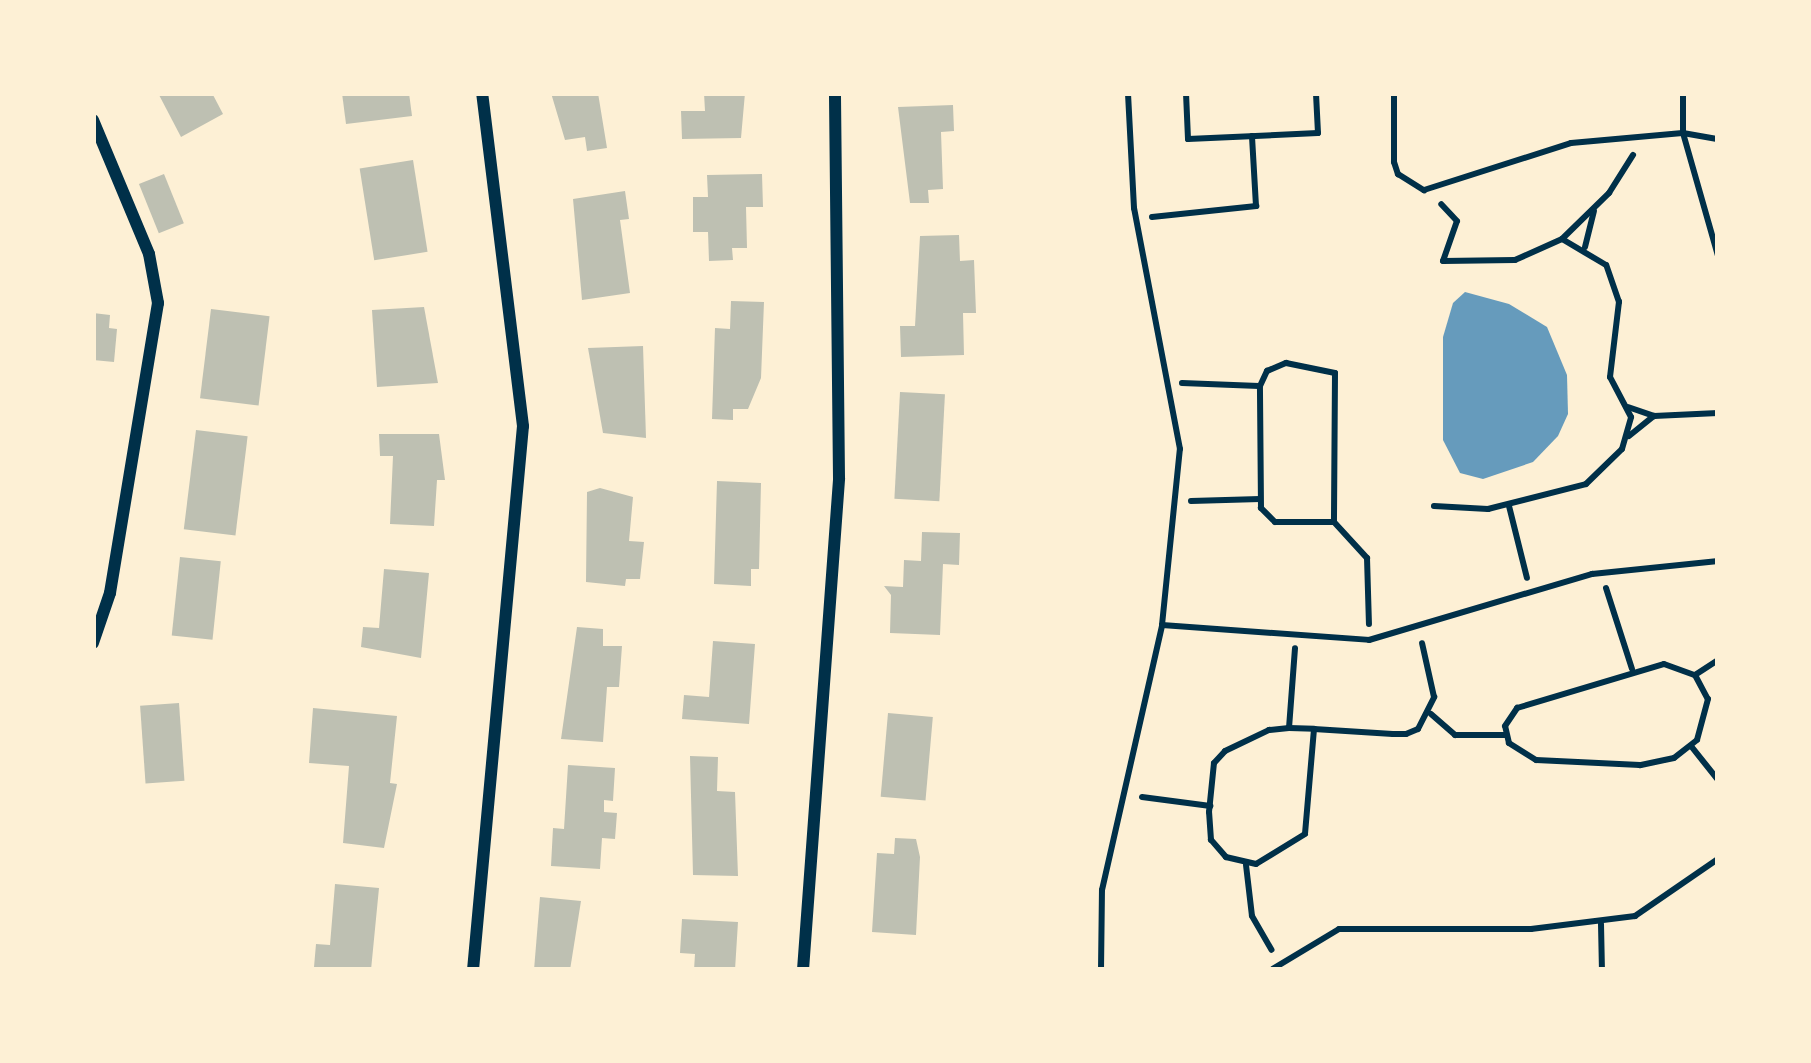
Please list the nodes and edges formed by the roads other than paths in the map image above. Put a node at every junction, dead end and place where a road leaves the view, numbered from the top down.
1 (482, 93) edge
2 (835, 93) edge
3 (1128, 93) edge
4 (1394, 93) edge
5 (1683, 93) edge
6 (93, 120) edge
7 (1683, 133) junction
8 (1718, 139) edge
9 (1718, 256) edge
10 (1718, 561) edge
11 (1162, 625) junction
12 (93, 643) edge
13 (1718, 859) edge
14 (1600, 924) junction
15 (1283, 960) junction
16 (473, 970) edge
17 (803, 970) edge
18 (1101, 970) edge
19 (1270, 970) edge
20 (1283, 970) edge
21 (1602, 970) edge

1 - 16 street
2 - 17 street
3 - 11 lane
4 - 7 lane
5 - 7 lane
6 - 12 street
7 - 8 lane
7 - 9 lane
10 - 11 lane
11 - 18 lane
13 - 14 lane
14 - 15 lane
14 - 21 lane
15 - 19 lane
15 - 20 lane

